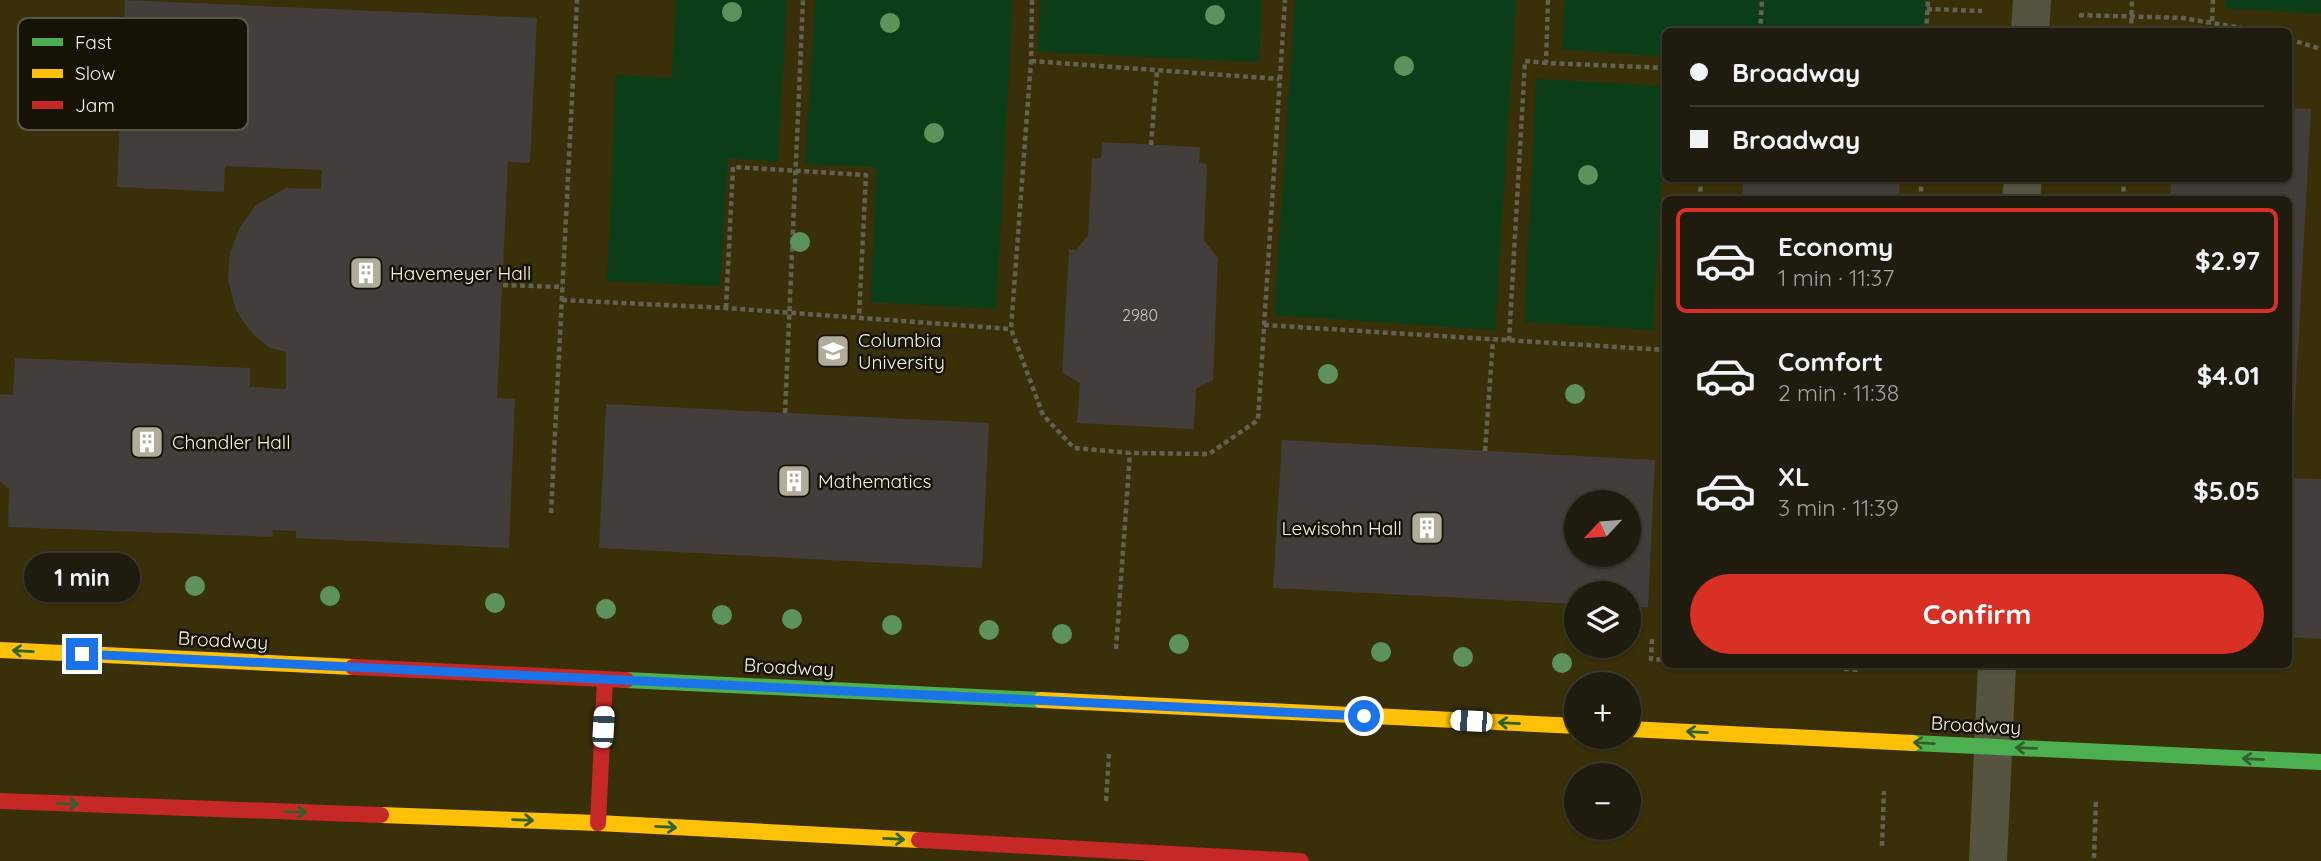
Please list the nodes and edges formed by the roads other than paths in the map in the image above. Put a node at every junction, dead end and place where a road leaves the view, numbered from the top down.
1 (2032, 0) edge
2 (2030, 28) edge
3 (0, 650) edge
4 (1997, 668) edge
5 (605, 679) junction
6 (1564, 725) edge
7 (1641, 730) edge
8 (1993, 747) junction
9 (2321, 762) edge
10 (0, 802) edge
11 (598, 823) junction
12 (1301, 861) edge
13 (1988, 861) edge

1 - 2 street
5 -> 3 main road, Broadway
4 - 8 street
6 -> 5 main road, Broadway
5 - 11 main road
8 -> 7 main road, Broadway
9 -> 8 main road, Broadway
8 - 13 street
10 -> 11 main road
11 -> 12 main road

